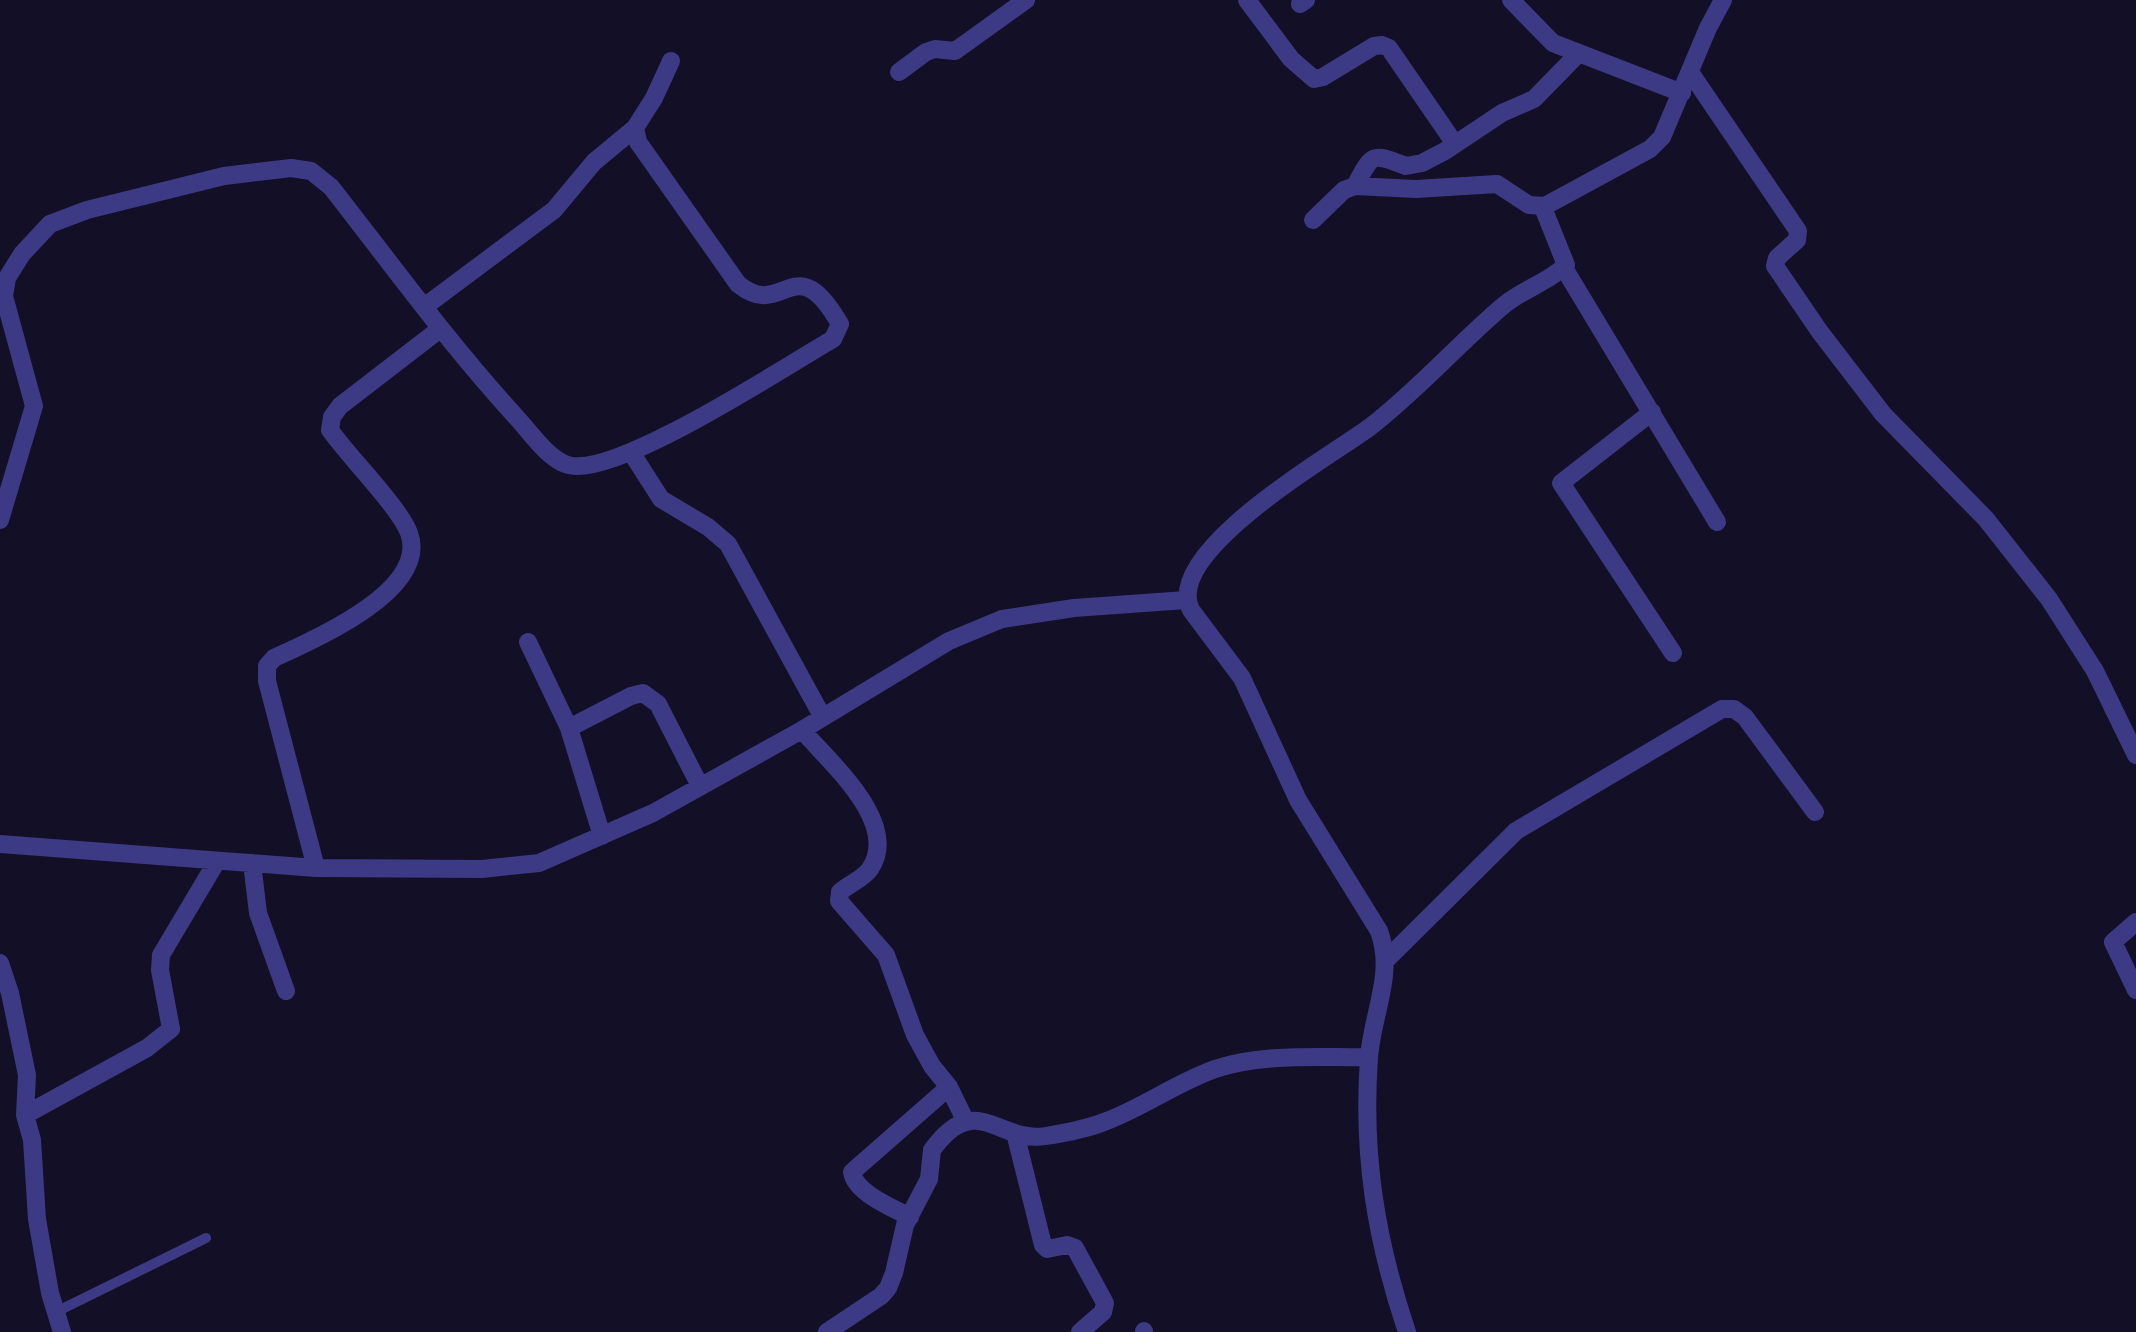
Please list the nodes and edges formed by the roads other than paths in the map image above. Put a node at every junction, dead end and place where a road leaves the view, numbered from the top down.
1 (1026, 0) edge
2 (1247, 0) edge
3 (1511, 0) edge
4 (1723, 0) edge
5 (1578, 54) junction
6 (671, 61) dead end
7 (899, 72) dead end
8 (1690, 72) junction
9 (1682, 93) junction
10 (635, 128) junction
11 (1455, 144) junction
12 (1355, 186) junction
13 (1545, 206) junction
14 (1313, 220) dead end
15 (1563, 268) junction
16 (424, 307) junction
17 (440, 329) junction
18 (1653, 412) junction
19 (631, 452) junction
20 (0, 520) edge
21 (1717, 522) dead end
22 (1186, 600) junction
23 (528, 642) dead end
24 (1673, 653) dead end
25 (822, 716) junction
26 (569, 729) junction
27 (802, 730) junction
28 (2136, 755) edge
29 (700, 786) junction
30 (1815, 812) dead end
31 (602, 836) junction
32 (0, 844) edge
33 (217, 861) junction
34 (252, 863) junction
35 (316, 867) junction
36 (2136, 922) edge
37 (1387, 959) junction
38 (0, 963) edge
39 (2136, 990) edge
40 (286, 991) dead end
41 (1369, 1057) junction
42 (949, 1087) junction
43 (25, 1115) junction
44 (966, 1122) junction
45 (1015, 1133) junction
46 (910, 1217) junction
47 (206, 1238) dead end
48 (56, 1312) junction
49 (62, 1332) edge
50 (827, 1332) edge
51 (1080, 1332) edge
52 (1407, 1332) edge

1 - 7 street
2 - 11 street
3 - 5 street
4 - 8 street
5 - 9 street
5 - 11 street
6 - 10 street
8 - 9 street
8 - 28 street
9 - 13 street
10 - 16 street
10 - 19 street
11 - 12 street
12 - 13 street
12 - 14 street
13 - 15 street
15 - 18 street
15 - 22 street
16 - 17 street
16 - 20 street
17 - 19 street
17 - 35 street
18 - 21 street
18 - 24 street
19 - 25 street
22 - 25 street
22 - 37 street
23 - 26 street
25 - 27 street
26 - 29 street
26 - 31 street
27 - 29 street
27 - 42 street
29 - 31 street
30 - 37 street
31 - 35 street
32 - 33 street
33 - 34 street
33 - 43 street
34 - 35 street
34 - 40 street
36 - 39 street
37 - 41 street
38 - 43 street
41 - 45 street
41 - 52 street
42 - 44 street
42 - 46 street
43 - 48 street
44 - 45 street
44 - 46 street
45 - 51 street
46 - 50 street
47 - 48 lane
48 - 49 street

